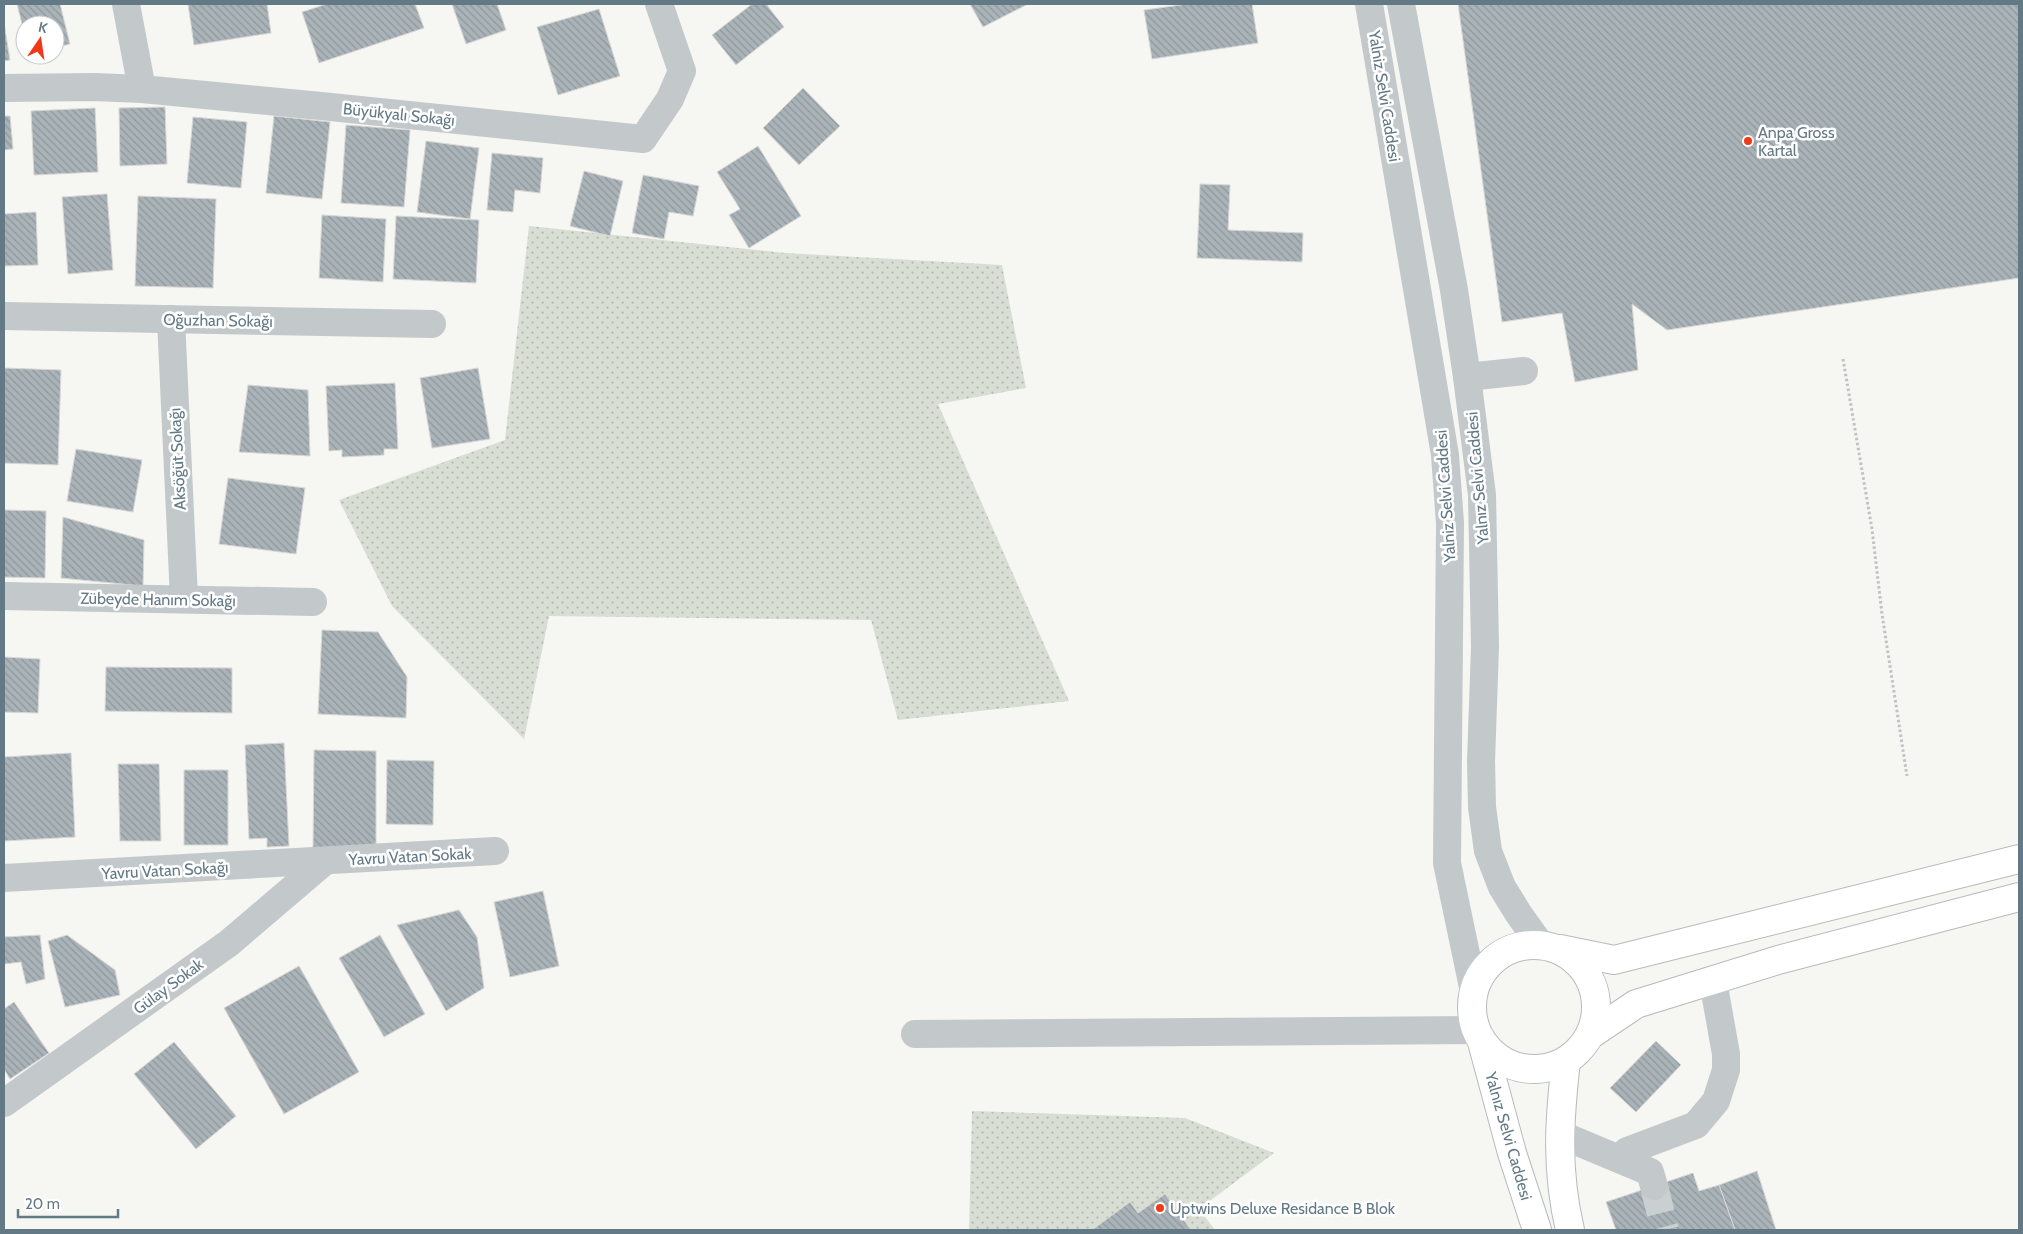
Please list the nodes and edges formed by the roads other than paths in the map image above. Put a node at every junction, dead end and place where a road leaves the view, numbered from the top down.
1 (126, 4) edge
2 (659, 4) edge
3 (1369, 4) edge
4 (1401, 4) edge
5 (4, 88) edge
6 (142, 90) junction
7 (4, 316) edge
8 (171, 319) junction
9 (432, 324) dead end
10 (1524, 371) dead end
11 (1468, 377) junction
12 (4, 596) edge
13 (184, 599) junction
14 (313, 602) dead end
15 (495, 852) dead end
16 (2019, 859) edge
17 (325, 862) junction
18 (4, 878) edge
19 (2019, 897) edge
20 (1550, 947) junction
21 (1713, 980) junction
22 (1474, 992) junction
23 (915, 1034) dead end
24 (1590, 1034) junction
25 (1479, 1036) junction
26 (1566, 1061) junction
27 (4, 1103) edge
28 (1559, 1134) junction
29 (1620, 1159) junction
30 (1654, 1186) tunnel mouth
31 (1537, 1230) edge
32 (1570, 1230) edge

1 - 6 street
2 - 6 street, Büyükyalı Sokağı
3 - 22 street, Yalniz Selvi Caddesi
4 - 11 street, Yalnız Selvi Caddesi
5 - 6 street, Büyükyalı Sokağı
7 - 8 street, Oğuzhan Sokağı
8 - 9 street, Oğuzhan Sokağı
8 - 13 street, Aksöğüt Sokağı
10 - 11 street
11 - 20 street, Yalnız Selvi Caddesi
12 - 13 street, Zübeyde Hanım Sokağı
13 - 14 street, Zübeyde Hanım Sokağı
15 - 17 street, Yavru Vatan Sokak
16 - 20 main road
17 - 18 street, Yavru Vatan Sokağı
17 - 27 street, Gülay Sokak
19 - 21 main road
20 - 22 main road, Yalnız Selvi Caddesi
20 - 24 main road, Yalnız Selvi Caddesi
21 - 24 main road
21 - 29 street
22 - 25 main road, Yalnız Selvi Caddesi
23 - 25 street
24 - 26 main road, Yalnız Selvi Caddesi
25 - 26 main road, Yalnız Selvi Caddesi
25 - 31 main road, Yalnız Selvi Caddesi
26 - 28 main road
28 - 29 street
28 - 32 main road
29 - 30 street

